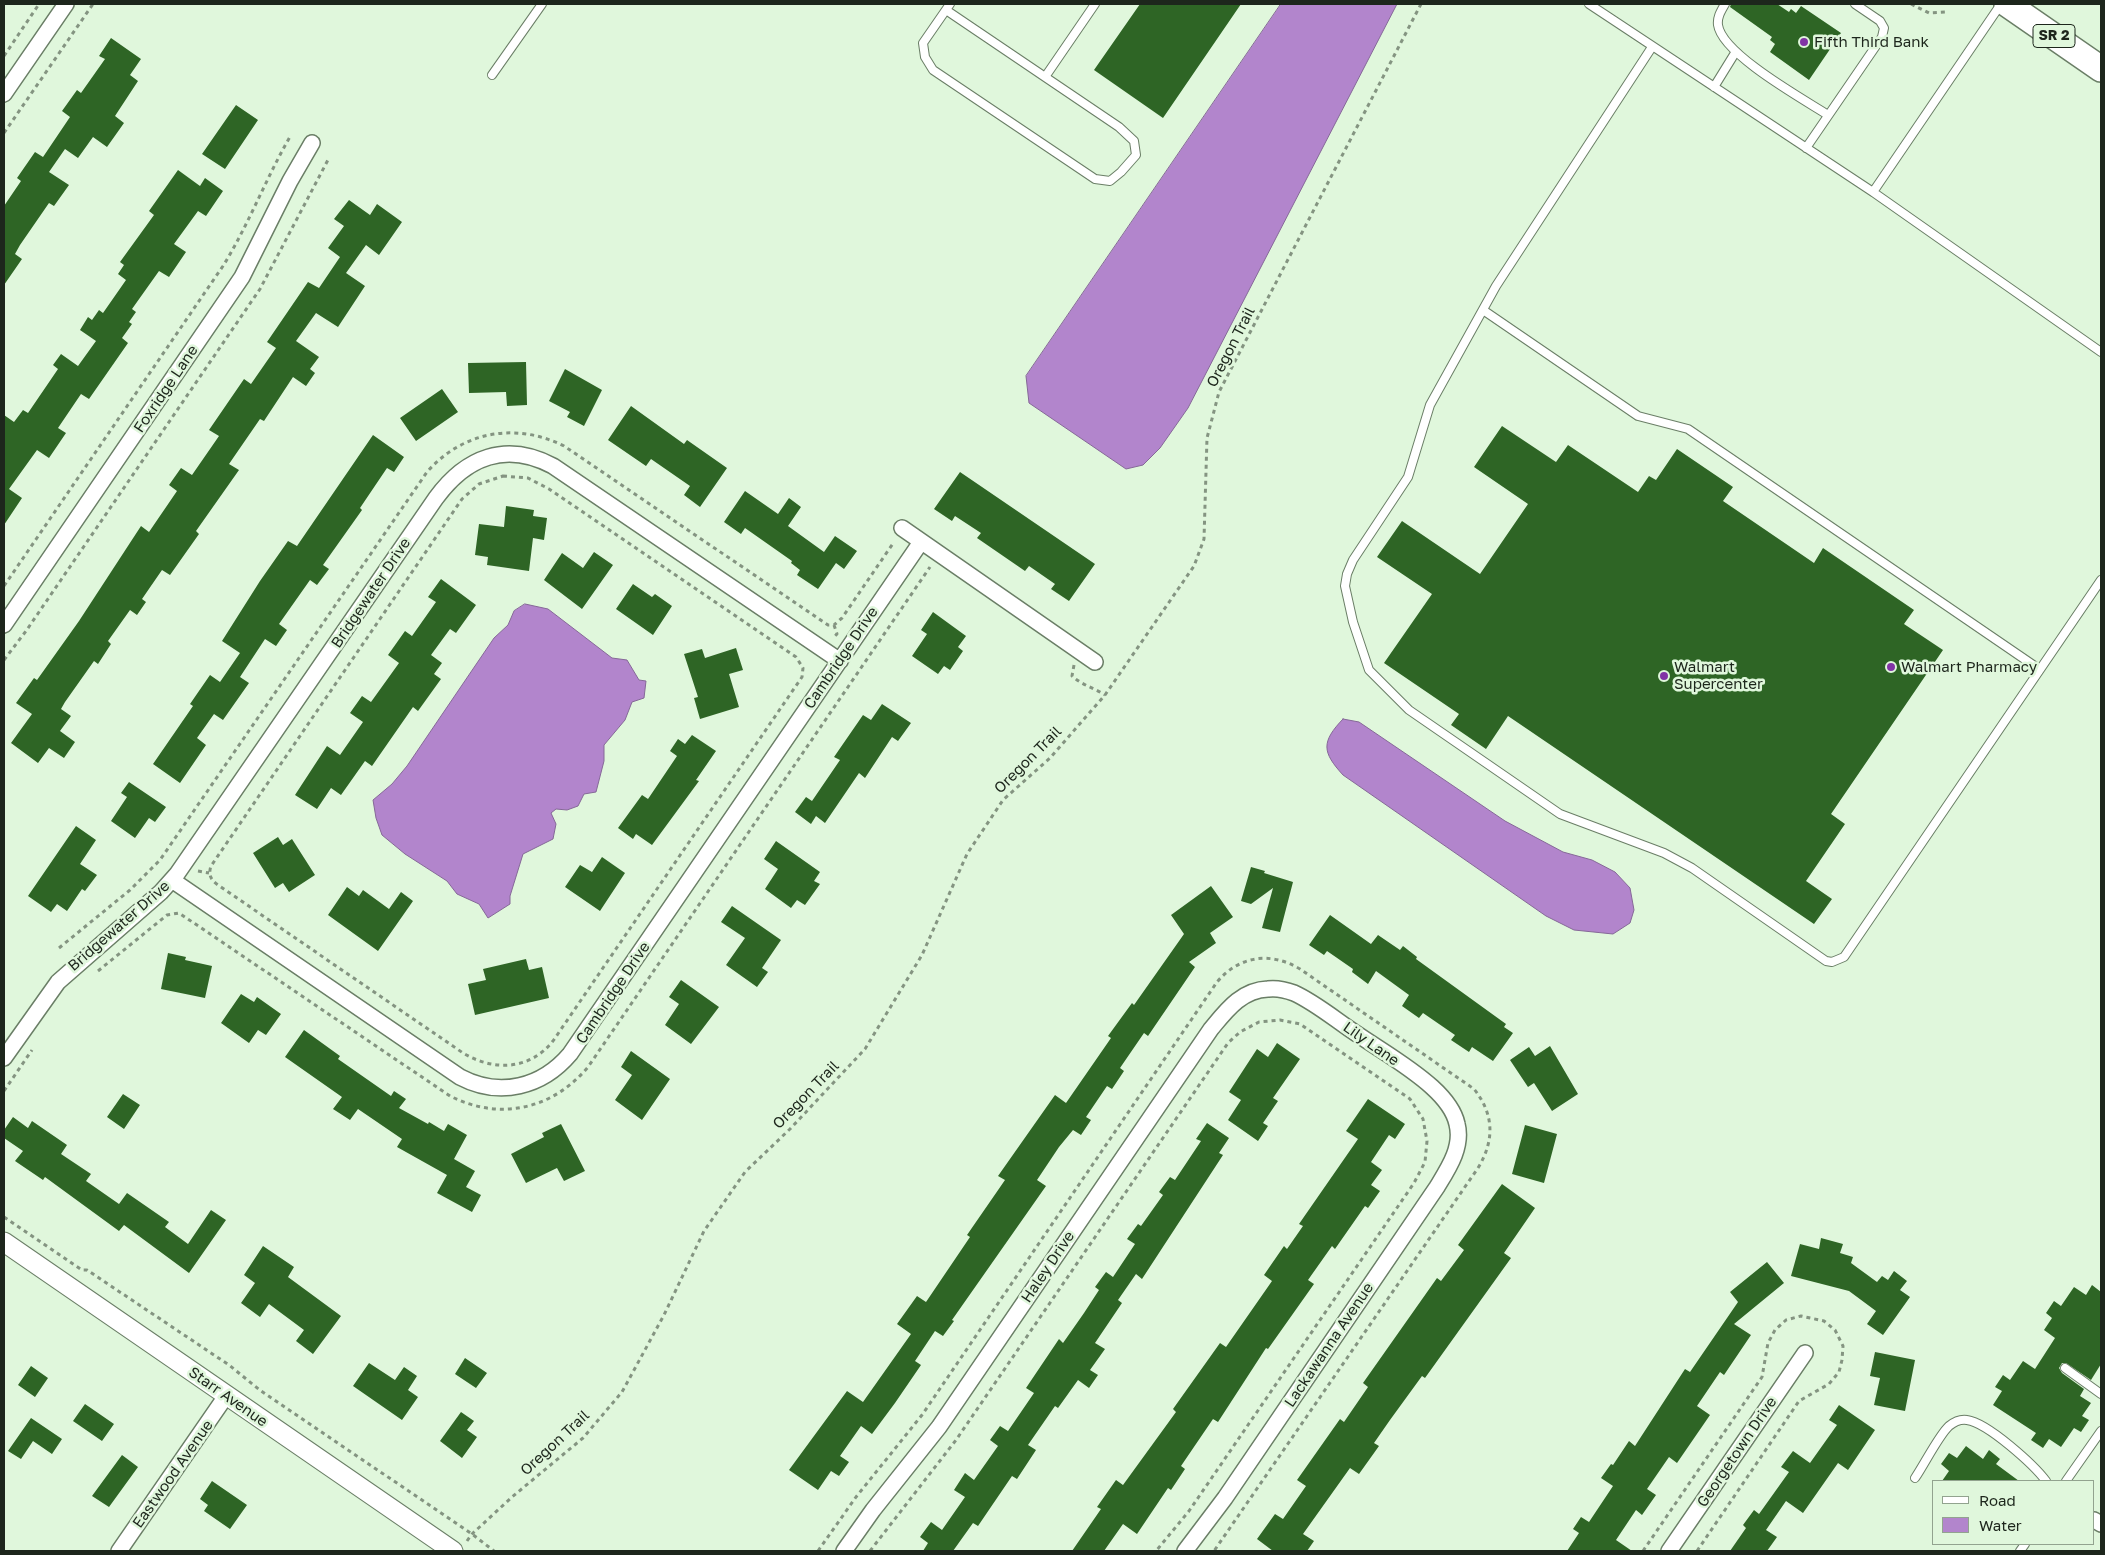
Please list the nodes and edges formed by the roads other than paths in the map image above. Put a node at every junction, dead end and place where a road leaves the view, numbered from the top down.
1 (66, 4) edge
2 (542, 4) edge
3 (1095, 4) edge
4 (1588, 4) edge
5 (1725, 4) edge
6 (1855, 4) edge
7 (2001, 4) edge
8 (2007, 4) edge
9 (948, 7) edge
10 (1652, 47) junction
11 (1736, 53) junction
12 (2101, 68) edge
13 (492, 75) dead end
14 (1045, 77) junction
15 (1714, 88) junction
16 (4, 94) edge
17 (1828, 115) junction
18 (312, 143) dead end
19 (1806, 148) junction
20 (1873, 192) junction
21 (1483, 310) junction
22 (2101, 352) edge
23 (900, 532) road end
24 (922, 542) junction
25 (2101, 580) edge
26 (4, 624) edge
27 (840, 661) junction
28 (1095, 662) dead end
29 (2039, 669) junction
30 (172, 880) junction
31 (1257, 990) joint
32 (4, 1058) edge
33 (1459, 1132) joint
34 (4, 1242) edge
35 (1805, 1353) dead end
36 (2065, 1368) dead end
37 (2101, 1394) edge
38 (226, 1396) junction
39 (2101, 1431) edge
40 (1915, 1478) dead end
41 (2045, 1480) edge
42 (2067, 1480) edge
43 (119, 1551) edge
44 (453, 1551) edge
45 (844, 1551) edge
46 (1186, 1551) edge
47 (1670, 1551) edge

1 - 16 street
2 - 13 lane
3 - 14 lane
4 - 10 lane
5 - 11 lane
6 - 17 lane
7 - 20 lane
8 - 12 highway, SR 2
9 - 14 lane
9 - 14 lane
10 - 15 lane
10 - 21 lane
11 - 15 lane
11 - 17 lane
15 - 19 lane
17 - 19 lane
18 - 26 street, Foxridge Lane
19 - 20 lane
20 - 22 lane
21 - 29 lane
21 - 29 lane
23 - 24 street
24 - 27 street, Cambridge Drive
24 - 28 street
25 - 29 lane
27 - 30 street, Bridgewater Drive
27 - 30 street, Cambridge Drive
30 - 32 street, Bridgewater Drive
31 - 33 street, Lily Lane
31 - 45 street, Haley Drive
33 - 46 street, Lackawanna Avenue
34 - 38 street, Starr Avenue
35 - 47 street, Georgetown Drive
36 - 37 lane
38 - 43 street, Eastwood Avenue
38 - 44 street, Starr Avenue
39 - 42 lane
40 - 41 lane

